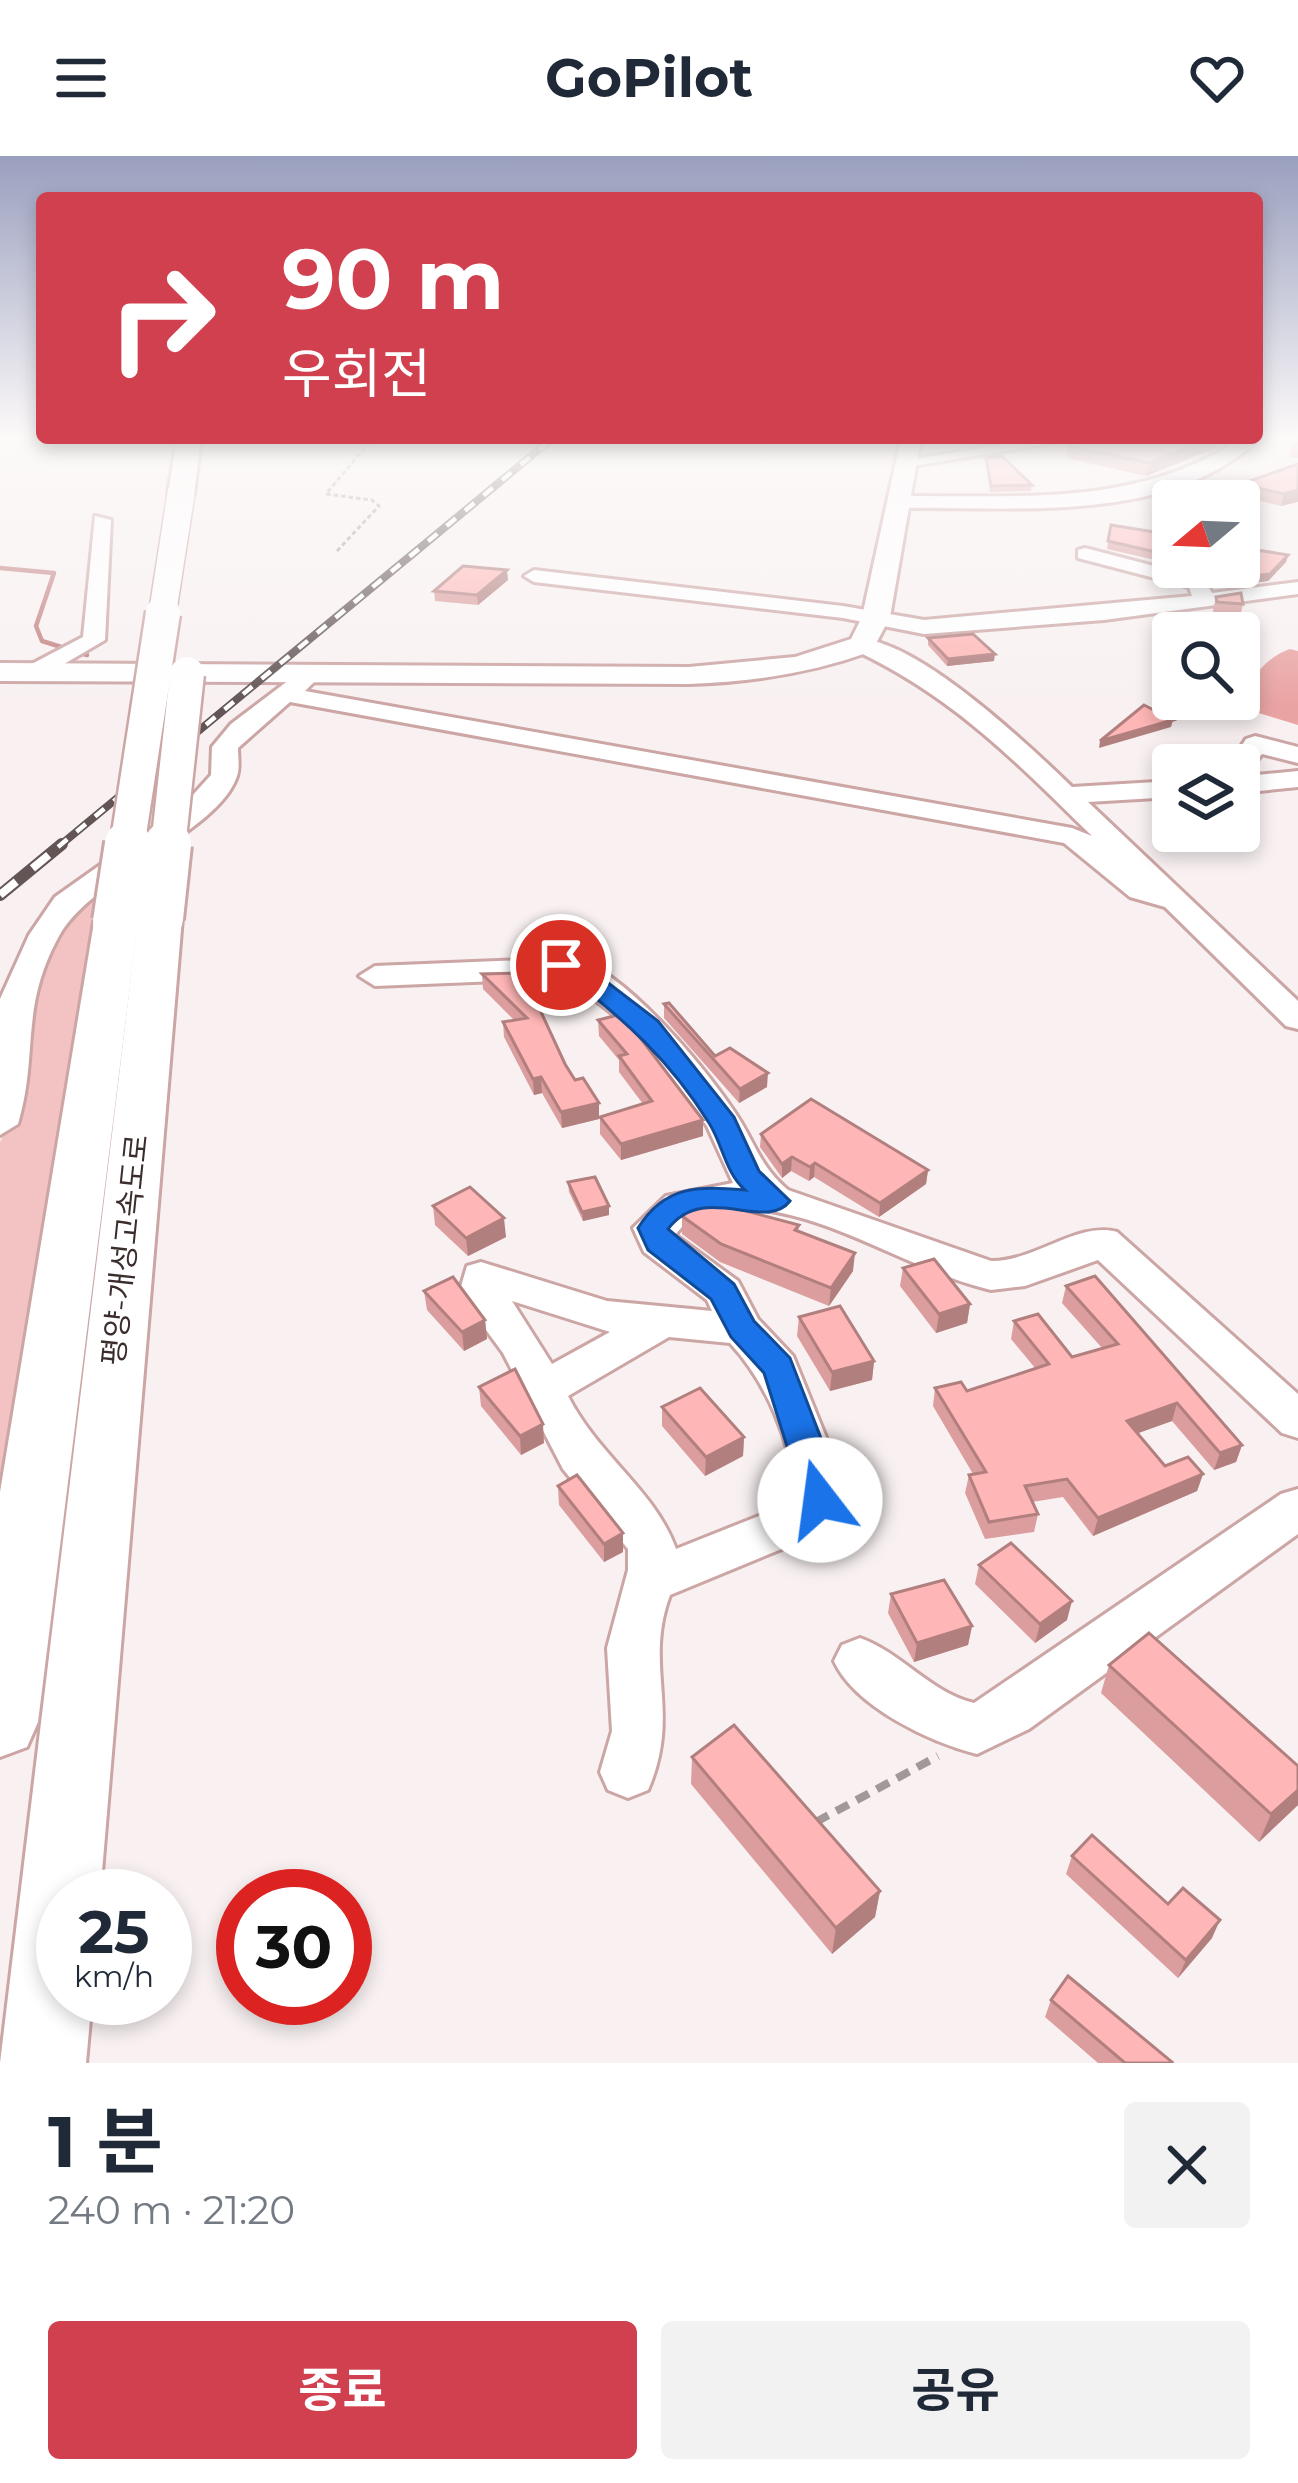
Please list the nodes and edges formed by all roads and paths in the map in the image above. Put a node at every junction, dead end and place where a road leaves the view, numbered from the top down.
1 (102, 527) edge
2 (190, 527) edge
3 (359, 527) edge
4 (894, 527) edge
5 (337, 551) dead end
6 (1085, 554) dead end
7 (534, 576) dead end
8 (1298, 588) edge
9 (1205, 600) junction
10 (876, 616) junction
11 (862, 645) junction
12 (34, 672) junction
13 (0, 673) edge
14 (297, 686) junction
15 (1260, 745) edge
16 (1298, 755) edge
17 (1298, 779) edge
18 (1260, 783) edge
19 (1152, 790) edge
20 (1067, 795) junction
21 (1170, 898) junction
22 (138, 920) junction
23 (375, 976) dead end
24 (1298, 1018) edge
25 (0, 1124) edge
26 (776, 1201) junction
27 (660, 1323) junction
28 (742, 1329) junction
29 (544, 1389) junction
30 (1298, 1420) edge
31 (1298, 1508) edge
32 (650, 1581) junction
33 (860, 1661) dead end
34 (0, 1722) edge
35 (934, 1759) dead end
36 (628, 1772) dead end
37 (800, 1831) edge
38 (41, 2063) edge

1 - 12 street
2 - 22 highway, 평양-개성고속도로, bridge
3 - 5 path
4 - 10 main road
6 - 9 street
7 - 10 street
8 - 9 street
9 - 10 street
10 - 11 main road
11 - 14 main road
11 - 20 street
12 - 13 main road
12 - 14 main road
14 - 21 street
14 - 25 street
15 - 16 street
17 - 18 street
19 - 20 street
20 - 21 street
21 - 24 street
22 - 34 highway, 평양-개성고속도로
22 - 38 highway, 평양-개성고속도로
23 - 26 street
26 - 28 street
26 - 30 street
27 - 28 street
27 - 29 street
27 - 29 street
28 - 32 street
29 - 32 street
31 - 33 street
32 - 36 street
35 - 37 path

